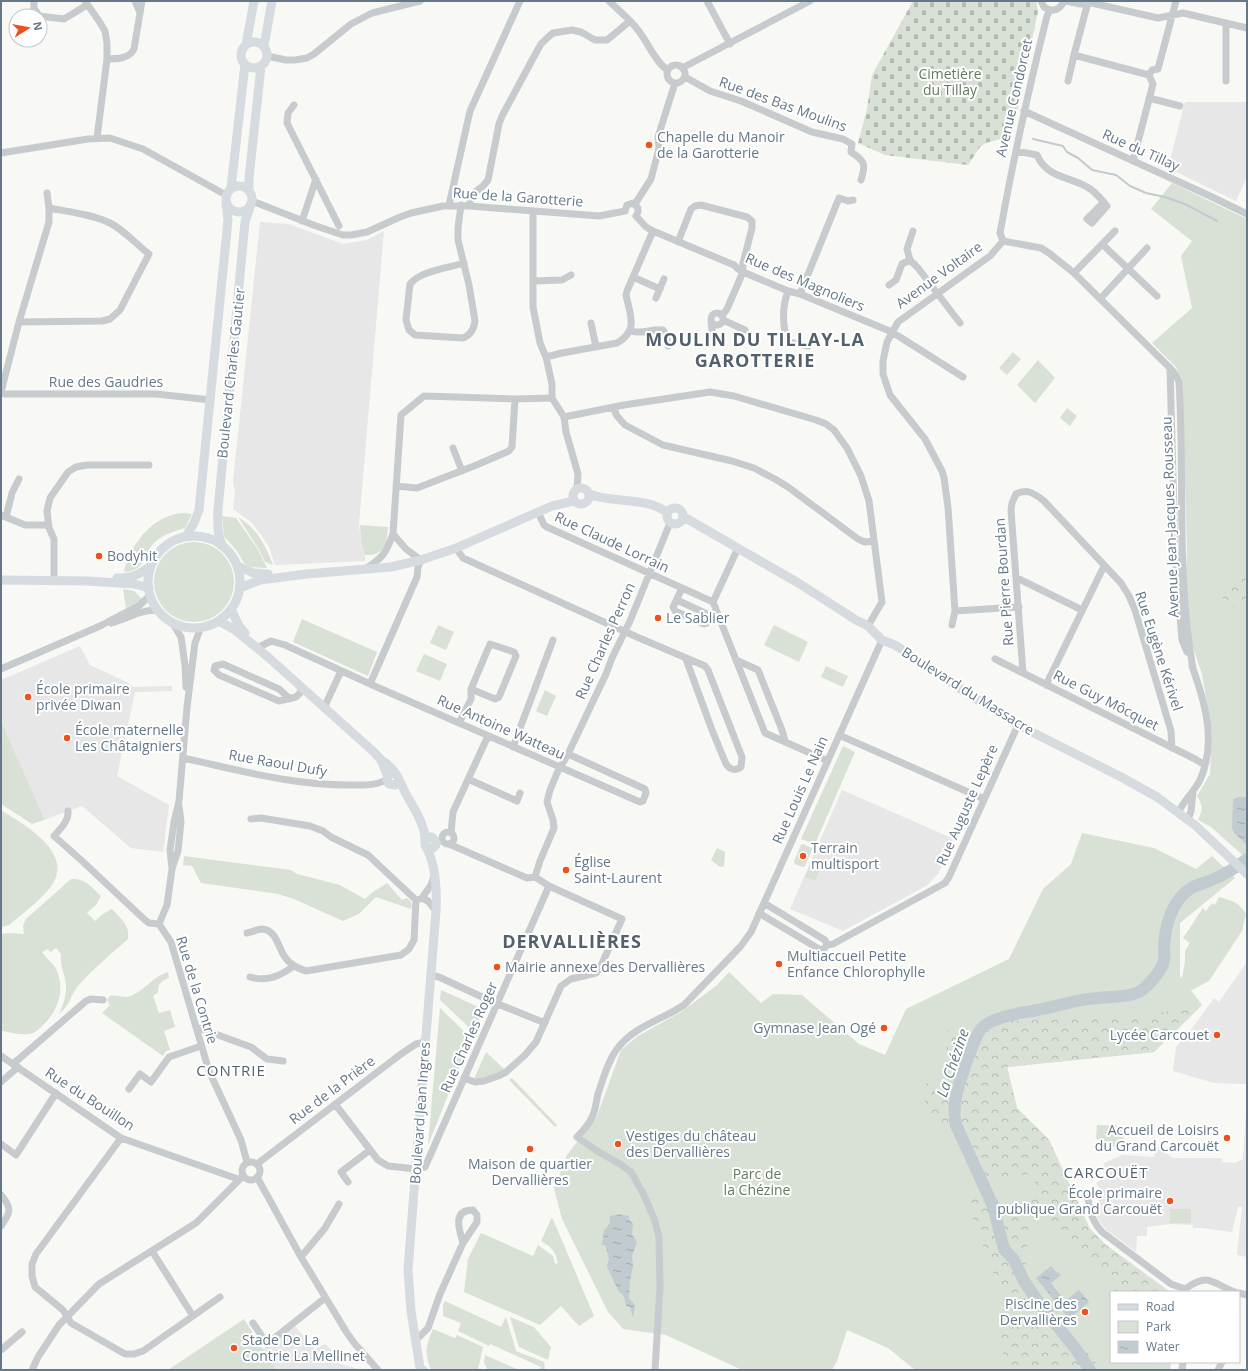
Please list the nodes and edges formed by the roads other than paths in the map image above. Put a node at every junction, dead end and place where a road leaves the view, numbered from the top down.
1 (34, 1) edge
2 (135, 1) edge
3 (142, 1) edge
4 (254, 1) edge
5 (272, 1) edge
6 (420, 1) edge
7 (520, 1) edge
8 (608, 1) edge
9 (707, 1) edge
10 (810, 1) edge
11 (1041, 1) edge
12 (1065, 1) edge
13 (1176, 1) edge
14 (1088, 2) junction
15 (86, 3) edge
16 (1050, 10) junction
17 (140, 13) junction
18 (1171, 16) junction
19 (630, 21) junction
20 (1226, 23) junction
21 (1247, 28) edge
22 (730, 44) junction
23 (246, 45) junction
24 (264, 46) junction
25 (1074, 55) junction
26 (267, 56) junction
27 (107, 58) junction
28 (244, 64) junction
29 (261, 66) junction
30 (682, 68) junction
31 (668, 70) junction
32 (1149, 75) junction
33 (685, 77) junction
34 (1068, 81) dead end
35 (1226, 81) dead end
36 (675, 83) junction
37 (1149, 98) junction
38 (294, 105) dead end
39 (1180, 106) dead end
40 (1024, 111) junction
41 (98, 138) junction
42 (1016, 151) junction
43 (1, 153) edge
44 (1133, 161) junction
45 (316, 179) junction
46 (862, 180) dead end
47 (249, 191) junction
48 (47, 192) dead end
49 (228, 196) junction
50 (853, 200) dead end
51 (252, 201) junction
52 (1104, 202) dead end
53 (635, 204) junction
54 (449, 205) junction
55 (461, 205) junction
56 (469, 206) junction
57 (49, 208) junction
58 (625, 211) junction
59 (532, 212) junction
60 (1247, 214) edge
61 (636, 216) junction
62 (302, 221) junction
63 (339, 226) dead end
64 (653, 231) junction
65 (913, 231) dead end
66 (1115, 231) dead end
67 (1003, 241) junction
68 (678, 242) junction
69 (1102, 244) junction
70 (1147, 248) dead end
71 (910, 260) junction
72 (464, 263) junction
73 (1128, 269) junction
74 (743, 272) junction
75 (1074, 273) junction
76 (571, 275) dead end
77 (633, 276) junction
78 (664, 279) dead end
79 (533, 281) junction
80 (889, 285) dead end
81 (660, 289) junction
82 (788, 291) junction
83 (800, 294) junction
84 (937, 294) junction
85 (1157, 296) dead end
86 (656, 298) dead end
87 (1100, 298) junction
88 (722, 318) junction
89 (19, 322) junction
90 (711, 322) junction
91 (591, 323) dead end
92 (960, 323) dead end
93 (746, 330) dead end
94 (631, 331) junction
95 (892, 332) junction
96 (713, 338) dead end
97 (668, 346) dead end
98 (808, 346) dead end
99 (596, 347) junction
100 (546, 357) junction
101 (963, 377) dead end
102 (1, 393) edge
103 (515, 398) junction
104 (552, 398) junction
105 (211, 400) junction
106 (613, 408) junction
107 (564, 417) junction
108 (453, 448) dead end
109 (149, 465) dead end
110 (462, 471) junction
111 (19, 479) dead end
112 (396, 486) junction
113 (577, 488) junction
114 (1020, 492) joint
115 (589, 494) junction
116 (574, 501) junction
117 (538, 512) junction
118 (668, 513) junction
119 (4, 516) edge
120 (684, 517) junction
121 (670, 523) junction
122 (48, 525) junction
123 (393, 534) junction
124 (186, 536) junction
125 (874, 541) junction
126 (222, 545) junction
127 (456, 548) junction
128 (738, 548) junction
129 (421, 560) junction
130 (151, 566) junction
131 (238, 566) junction
132 (1104, 566) junction
133 (365, 569) junction
134 (307, 574) junction
135 (649, 574) junction
136 (1017, 578) junction
137 (1, 580) edge
138 (54, 580) junction
139 (87, 581) junction
140 (240, 588) junction
141 (682, 588) junction
142 (150, 592) junction
143 (677, 600) junction
144 (713, 602) junction
145 (1019, 607) junction
146 (231, 609) junction
147 (158, 610) junction
148 (1082, 610) junction
149 (955, 611) junction
150 (218, 621) junction
151 (172, 622) junction
152 (952, 625) dead end
153 (100, 626) junction
154 (868, 626) junction
155 (201, 627) junction
156 (625, 631) junction
157 (552, 640) dead end
158 (882, 640) junction
159 (259, 647) junction
160 (268, 657) junction
161 (686, 659) junction
162 (736, 660) junction
163 (995, 660) dead end
164 (1, 669) edge
165 (341, 671) junction
166 (1023, 673) junction
167 (370, 684) junction
168 (1046, 684) junction
169 (301, 687) junction
170 (471, 689) junction
171 (289, 698) junction
172 (187, 707) junction
173 (324, 708) junction
174 (459, 723) junction
175 (1018, 725) junction
176 (840, 735) junction
177 (488, 736) junction
178 (785, 741) junction
179 (513, 747) junction
180 (1172, 748) junction
181 (568, 754) junction
182 (183, 758) junction
183 (828, 761) junction
184 (1205, 766) junction
185 (560, 768) junction
186 (468, 779) junction
187 (392, 780) junction
188 (520, 792) dead end
189 (1193, 792) junction
190 (984, 799) junction
191 (68, 811) dead end
192 (1178, 813) junction
193 (251, 819) dead end
194 (1188, 820) junction
195 (440, 840) junction
196 (434, 871) junction
197 (1246, 873) edge
198 (536, 876) junction
199 (549, 886) junction
200 (419, 899) junction
201 (764, 903) junction
202 (436, 911) junction
203 (759, 913) junction
204 (159, 924) junction
205 (247, 933) dead end
206 (827, 945) junction
207 (294, 966) junction
208 (431, 975) junction
209 (250, 976) dead end
210 (103, 1000) dead end
211 (497, 1004) junction
212 (545, 1023) junction
213 (196, 1027) junction
214 (425, 1042) junction
215 (201, 1046) junction
216 (1, 1056) edge
217 (283, 1061) dead end
218 (16, 1066) junction
219 (464, 1078) junction
220 (1, 1082) edge
221 (129, 1089) dead end
222 (56, 1093) junction
223 (335, 1104) junction
224 (121, 1138) junction
225 (1, 1144) edge
226 (370, 1150) junction
227 (247, 1162) junction
228 (257, 1164) junction
229 (416, 1169) junction
230 (240, 1177) junction
231 (257, 1177) junction
232 (348, 1182) dead end
233 (1088, 1194) dead end
234 (1, 1195) edge
235 (339, 1204) dead end
236 (1, 1226) edge
237 (463, 1243) dead end
238 (152, 1251) junction
239 (301, 1257) junction
240 (1185, 1291) edge
241 (1233, 1291) edge
242 (220, 1297) dead end
243 (325, 1298) junction
244 (67, 1316) junction
245 (193, 1316) junction
246 (253, 1323) dead end
247 (22, 1332) dead end
248 (416, 1340) junction
249 (1, 1350) edge
250 (420, 1369) edge
251 (32, 1370) edge
252 (378, 1370) edge
253 (655, 1370) edge

1 - 15 street
2 - 17 street
3 - 17 street
4 - 23 main road
5 - 24 main road
6 - 26 street
7 - 54 street
8 - 19 street
9 - 22 street
10 - 22 street
11 - 16 street
12 - 14 street
12 - 16 street
13 - 18 street
14 - 18 street
14 - 25 street
15 - 27 street
16 - 40 street, Avenue Condorcet
17 - 27 street
18 - 20 street
18 - 32 street
19 - 31 street
19 - 56 street
20 - 21 street
20 - 35 street
22 - 30 street
23 - 24 main road
23 - 28 main road
24 - 26 main road
25 - 32 street
25 - 34 street
26 - 29 main road
27 - 41 street
28 - 29 main road
28 - 49 main road, Boulevard Charles Gautier
29 - 47 main road
30 - 31 street
30 - 33 street
31 - 36 street
32 - 37 street
33 - 36 street
33 - 46 street, Rue des Bas Moulins
36 - 53 street
37 - 39 street
37 - 44 street
38 - 45 street
40 - 42 street, Avenue Condorcet
40 - 44 street, Rue du Tillay
41 - 43 street
41 - 49 street
42 - 52 street
42 - 67 street, Avenue Condorcet
44 - 60 street, Rue du Tillay
45 - 62 street
45 - 63 street
47 - 49 main road
47 - 51 main road
48 - 57 street
49 - 51 main road
49 - 105 main road, Boulevard Charles Gautier
50 - 83 street
51 - 62 street, Rue de la Garotterie
51 - 126 main road, Boulevard Charles Gautier
53 - 58 street
53 - 61 street
54 - 55 street, Rue de la Garotterie
54 - 62 street, Rue de la Garotterie
55 - 56 street, Rue de la Garotterie
55 - 72 street
56 - 59 street, Rue de la Garotterie
57 - 89 street
57 - 89 street
58 - 59 street, Rue de la Garotterie
58 - 61 street
59 - 79 street
61 - 64 street, Rue des Magnoliers
64 - 68 street, Rue des Magnoliers
64 - 77 street
65 - 71 street
66 - 69 street
67 - 75 street, Avenue Jean-Jacques Rousseau
67 - 84 street, Avenue Voltaire
68 - 74 street, Rue des Magnoliers
68 - 74 street
69 - 73 street
69 - 75 street
70 - 73 street
71 - 80 street
71 - 84 street
72 - 72 street
73 - 85 street
73 - 87 street
74 - 82 street, Rue des Magnoliers
74 - 88 street
75 - 87 street, Avenue Jean-Jacques Rousseau
76 - 79 street
77 - 81 street
77 - 94 street
78 - 81 street
79 - 100 street
81 - 86 street
82 - 83 street, Rue des Magnoliers
82 - 98 street
83 - 95 street, Rue des Magnoliers
84 - 92 street
84 - 95 street, Avenue Voltaire
87 - 184 street, Avenue Jean-Jacques Rousseau
88 - 90 street
88 - 90 street
88 - 93 street
89 - 102 street
90 - 96 street
91 - 99 street
94 - 97 street
94 - 99 street
95 - 101 street, Rue des Magnoliers
95 - 149 street
99 - 100 street
100 - 104 street
102 - 105 street, Rue des Gaudries
103 - 104 street
103 - 110 street
103 - 112 street
104 - 107 street
105 - 124 main road, Boulevard Charles Gautier
106 - 107 street
106 - 125 street
106 - 125 street
107 - 113 street
108 - 110 street
109 - 122 street
110 - 112 street
111 - 119 street
112 - 123 street
113 - 115 main road
113 - 116 main road
114 - 132 street, Rue Eugène Kérivel
114 - 136 street, Rue Pierre Bourdan
115 - 116 main road
115 - 118 main road
116 - 117 main road
117 - 127 main road
117 - 135 street, Rue Claude Lorrain
118 - 120 main road
118 - 121 main road
119 - 122 street
120 - 121 main road
120 - 128 main road, Boulevard du Massacre
121 - 135 street, Rue Charles Perron
122 - 138 street
123 - 129 street
123 - 133 street
124 - 126 main road
124 - 130 main road
125 - 154 street
126 - 131 main road
127 - 129 main road
127 - 156 street
128 - 144 street
128 - 154 main road, Boulevard du Massacre
129 - 133 main road
129 - 167 street
130 - 139 main road
130 - 142 main road
131 - 134 main road
131 - 140 main road
132 - 148 street
132 - 180 street, Rue Eugène Kérivel
133 - 134 main road
134 - 140 main road
135 - 141 street, Rue Claude Lorrain
135 - 156 street, Rue Charles Perron
136 - 145 street, Rue Pierre Bourdan
136 - 148 street
137 - 138 main road
138 - 139 main road
139 - 142 main road
140 - 146 main road
141 - 143 street
141 - 144 street, Rue Claude Lorrain
142 - 147 main road
142 - 153 street
143 - 143 street
144 - 162 street
145 - 149 street
145 - 166 street, Rue Pierre Bourdan
146 - 150 main road
146 - 159 main road, Boulevard Jean Ingres
147 - 151 main road
147 - 153 street
148 - 168 street
149 - 152 street
150 - 155 main road
150 - 160 main road, Boulevard Jean Ingres
151 - 155 main road
151 - 172 street, Rue de la Contrie
153 - 164 street
154 - 158 main road, Boulevard du Massacre
155 - 172 street, Rue de la Contrie
156 - 161 street
156 - 181 street, Rue Charles Perron
157 - 179 street
158 - 175 main road, Boulevard du Massacre
158 - 176 street
159 - 160 main road, Boulevard Jean Ingres
159 - 165 street, Rue Antoine Watteau
160 - 169 main road, Boulevard Jean Ingres
161 - 161 street
162 - 178 street
162 - 178 street
163 - 166 street, Rue Guy Môcquet
165 - 167 street, Rue Antoine Watteau
165 - 173 street
166 - 168 street, Rue Guy Môcquet
167 - 174 street, Rue Antoine Watteau
168 - 180 street, Rue Guy Môcquet
169 - 171 street
169 - 173 main road, Boulevard Jean Ingres
170 - 170 street
170 - 174 street
171 - 171 street
172 - 182 street, Rue de la Contrie
173 - 187 main road, Boulevard Jean Ingres
174 - 177 street, Rue Antoine Watteau
175 - 190 street, Rue Auguste Lepère
175 - 192 main road, Boulevard du Massacre
176 - 183 street, Rue Louis Le Nain
176 - 190 street, Rue Louis Le Nain
177 - 179 street, Rue Antoine Watteau
177 - 186 street
178 - 183 street
179 - 185 street, Rue Antoine Watteau
180 - 184 street, Rue Guy Môcquet
181 - 185 street, Rue Charles Perron
181 - 185 street, Rue Antoine Watteau
182 - 187 street, Rue Raoul Dufy
182 - 204 street, Rue de la Contrie
183 - 201 street, Rue Louis Le Nain
184 - 189 street, Avenue Jean-Jacques Rousseau
185 - 198 street, Rue Charles Perron
186 - 188 street
186 - 195 street
187 - 195 main road, Boulevard Jean Ingres
189 - 192 street, Avenue Jean-Jacques Rousseau
189 - 194 street, Avenue Jean-Jacques Rousseau
190 - 206 street, Rue Auguste Lepère
191 - 204 street
192 - 194 main road, Boulevard du Massacre
193 - 200 street
194 - 197 main road, Boulevard du Massacre
195 - 196 main road, Boulevard Jean Ingres
195 - 198 street
196 - 200 street
196 - 202 main road, Boulevard Jean Ingres
198 - 199 street
199 - 211 street, Rue Charles Roger
199 - 212 street
200 - 202 street
200 - 207 street
201 - 203 street, Rue Louis Le Nain
201 - 206 street
202 - 208 main road, Boulevard Jean Ingres
203 - 206 street, Rue Auguste Lepère
203 - 253 street, Rue Louis Le Nain
204 - 213 street, Rue de la Contrie
205 - 207 street
207 - 209 street
208 - 211 street
208 - 214 main road, Boulevard Jean Ingres
210 - 218 street
211 - 212 street
211 - 219 street, Rue Charles Roger
212 - 219 street
213 - 215 street, Rue de la Contrie
213 - 217 street
214 - 223 street, Rue de la Prière
214 - 229 main road, Boulevard Jean Ingres
215 - 221 street
215 - 227 street, Rue de la Contrie
216 - 218 street, Rue du Bouillon
218 - 220 street
218 - 222 street, Rue du Bouillon
219 - 229 street, Rue Charles Roger
222 - 224 street, Rue du Bouillon
222 - 225 street
223 - 226 street
223 - 228 street, Rue de la Prière
224 - 230 street, Rue du Bouillon
224 - 244 street
226 - 229 street
226 - 232 street
227 - 228 street
227 - 230 street
228 - 231 street
229 - 248 main road, Boulevard Jean Ingres
230 - 231 street
230 - 238 street
231 - 239 street
233 - 240 street
234 - 236 street
235 - 239 street
237 - 248 street
238 - 244 street
238 - 245 street
239 - 243 street
240 - 241 street
242 - 245 street
243 - 246 street
243 - 252 street
244 - 245 street
244 - 251 street
247 - 249 street
248 - 250 main road, Boulevard Jean Ingres

